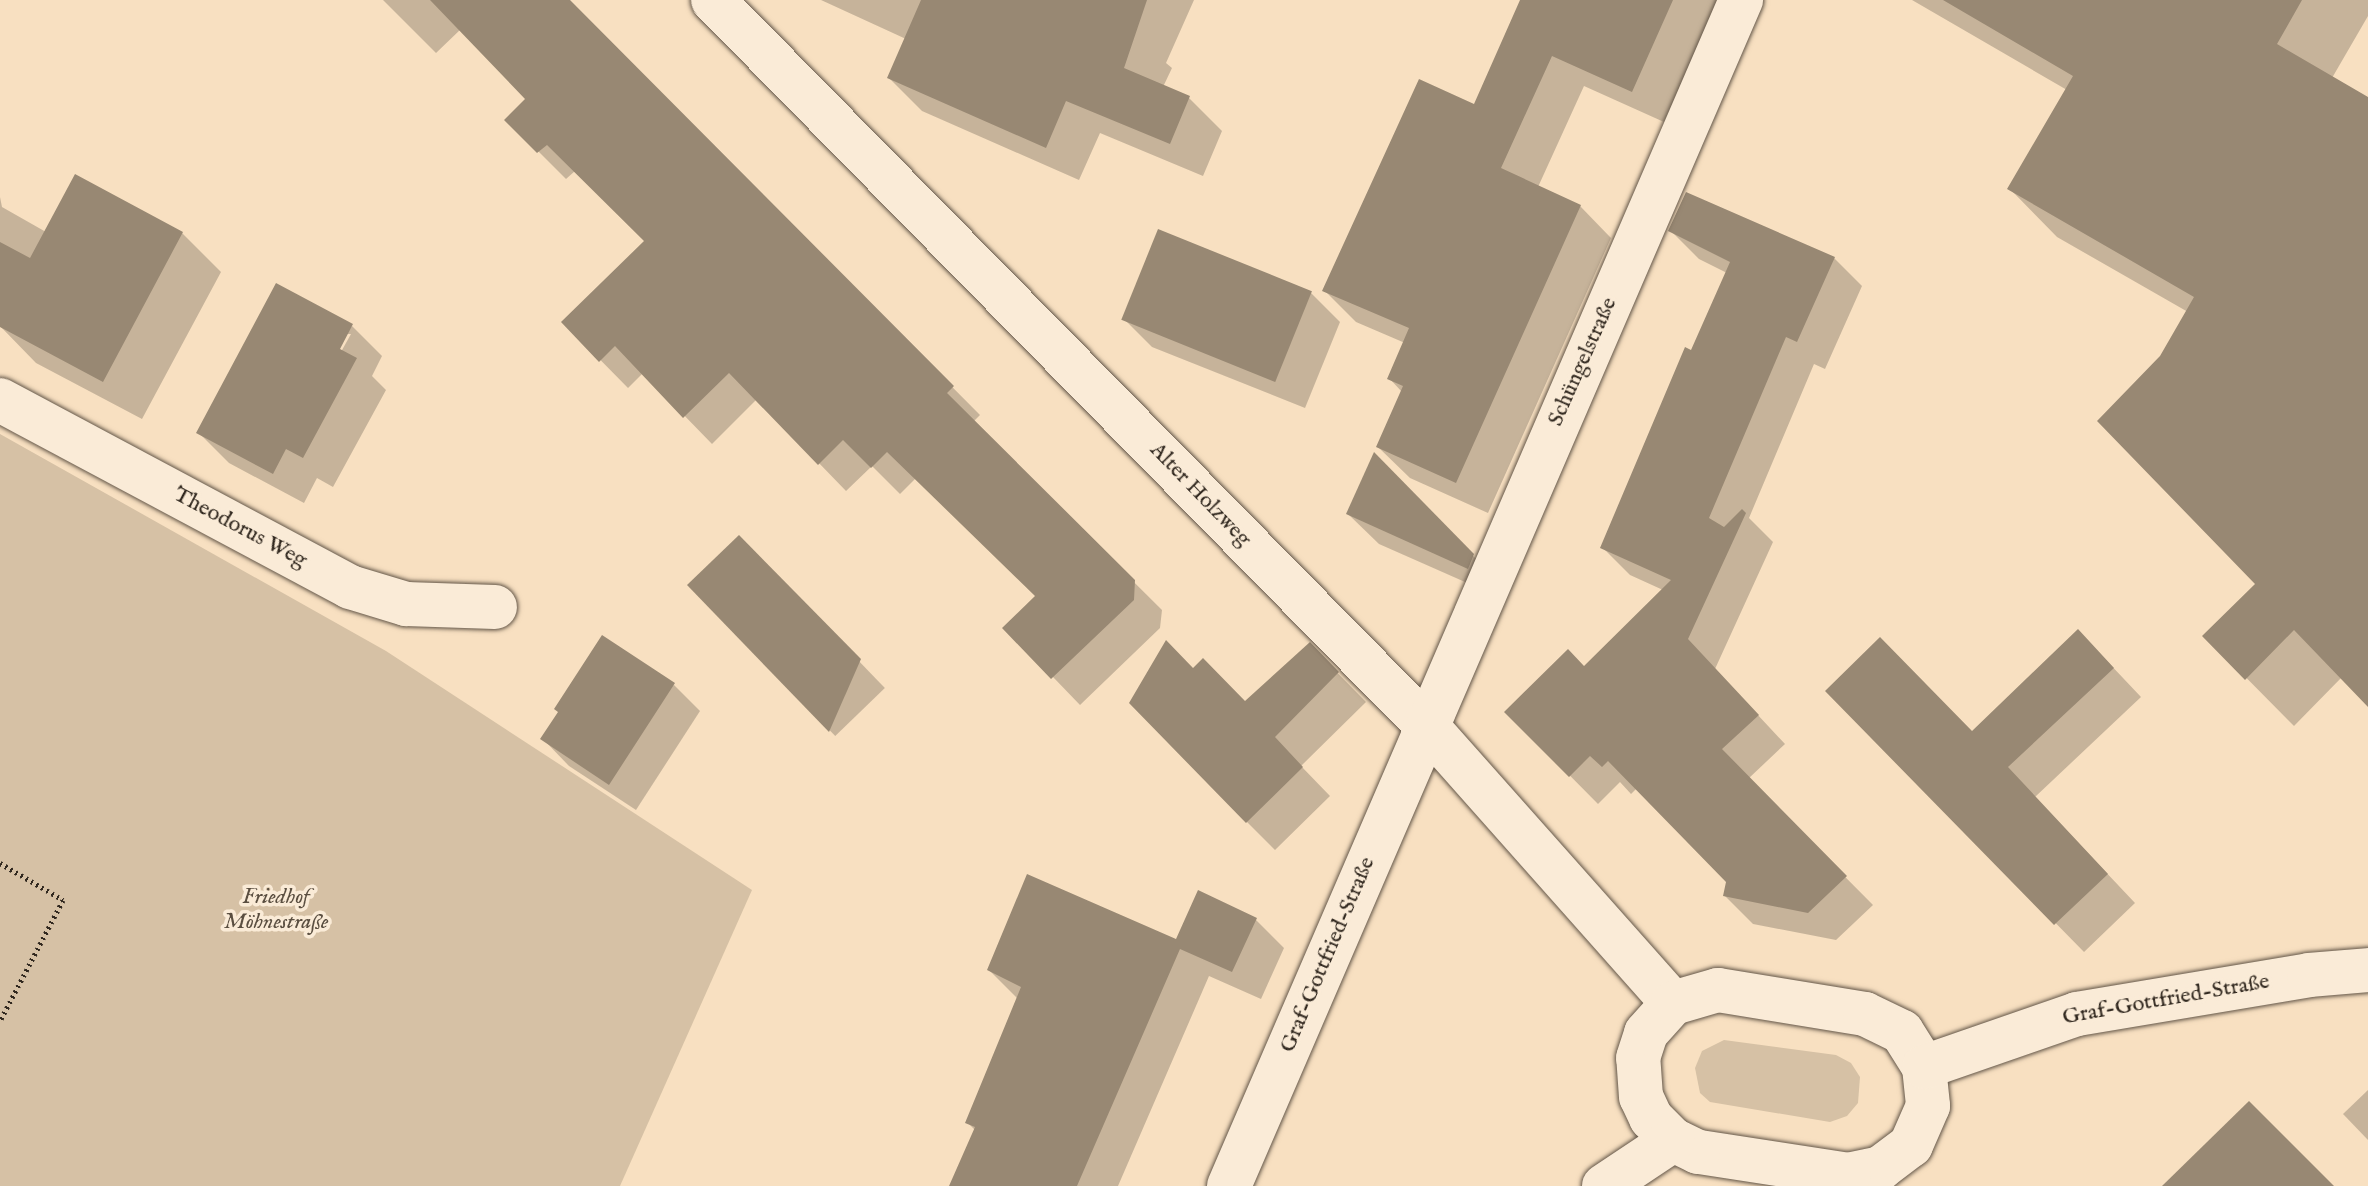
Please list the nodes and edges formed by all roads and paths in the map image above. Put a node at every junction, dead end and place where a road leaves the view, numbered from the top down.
1 (713, 0) edge
2 (1741, 0) edge
3 (0, 400) edge
4 (495, 607) dead end
5 (1425, 724) junction
6 (0, 863) edge
7 (2368, 970) edge
8 (1673, 1003) junction
9 (0, 1021) edge
10 (1924, 1067) junction
11 (1673, 1140) junction
12 (1876, 1179) edge
13 (1229, 1186) edge
14 (1604, 1186) edge

1 - 5 street, Alter Holzweg
2 - 5 street, Schüngelstraße
3 - 4 street, Theodorus Weg
5 - 8 street, Alter Holzweg
5 - 13 street, Graf-Gottfried-Straße
6 - 9 path
7 - 10 street, Graf-Gottfried-Straße
8 - 10 street
8 - 11 street
10 - 12 street
11 - 12 street
11 - 14 street

